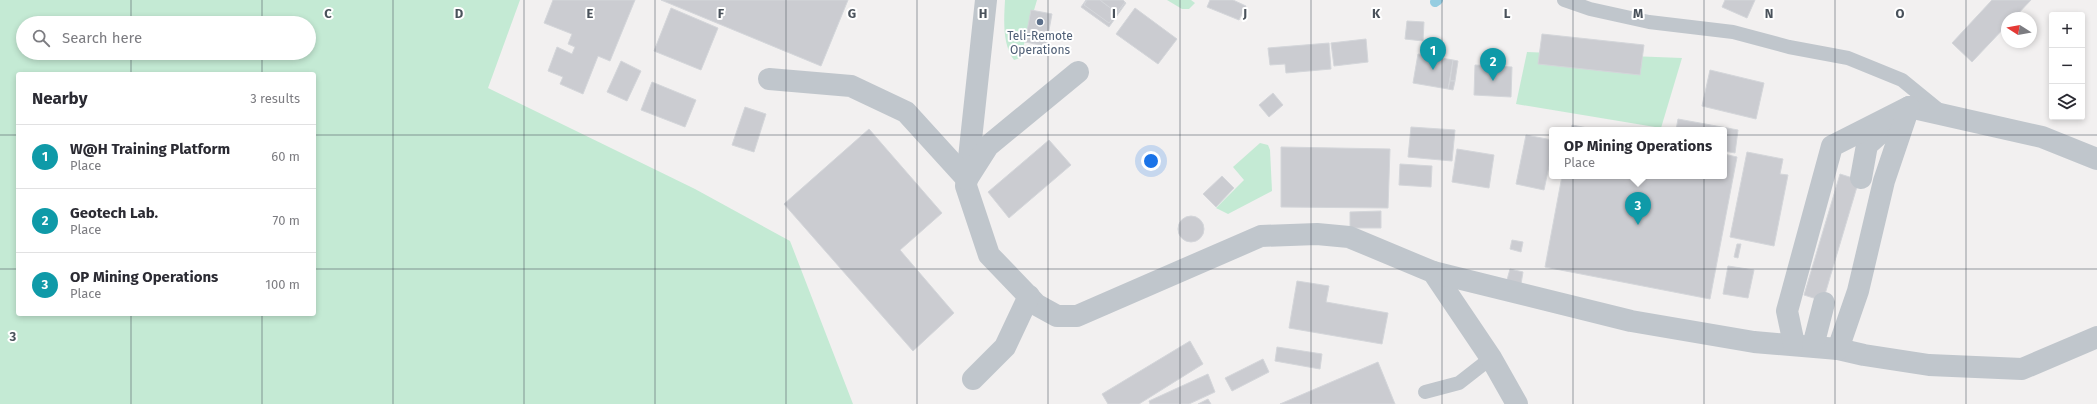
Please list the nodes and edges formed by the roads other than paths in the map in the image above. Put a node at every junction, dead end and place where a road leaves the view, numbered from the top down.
1 (986, 0) edge
2 (1564, 0) edge
3 (1078, 72) dead end
4 (769, 79) dead end
5 (1909, 107) junction
6 (1945, 116) junction
7 (2097, 159) edge
8 (1861, 178) dead end
9 (967, 179) junction
10 (1433, 272) junction
11 (1028, 296) junction
12 (1824, 303) dead end
13 (2097, 337) edge
14 (1803, 345) junction
15 (1838, 349) junction
16 (1492, 358) junction
17 (973, 379) dead end
18 (1425, 392) dead end
19 (1517, 404) edge

1 - 9 street
2 - 6 lane
3 - 9 street
4 - 9 street
5 - 6 street
5 - 8 street
5 - 14 street
5 - 15 street
6 - 7 street
9 - 11 street
10 - 11 street
10 - 14 street
10 - 16 street
11 - 17 street
12 - 14 street
13 - 15 street
14 - 15 street
16 - 18 lane
16 - 19 street

